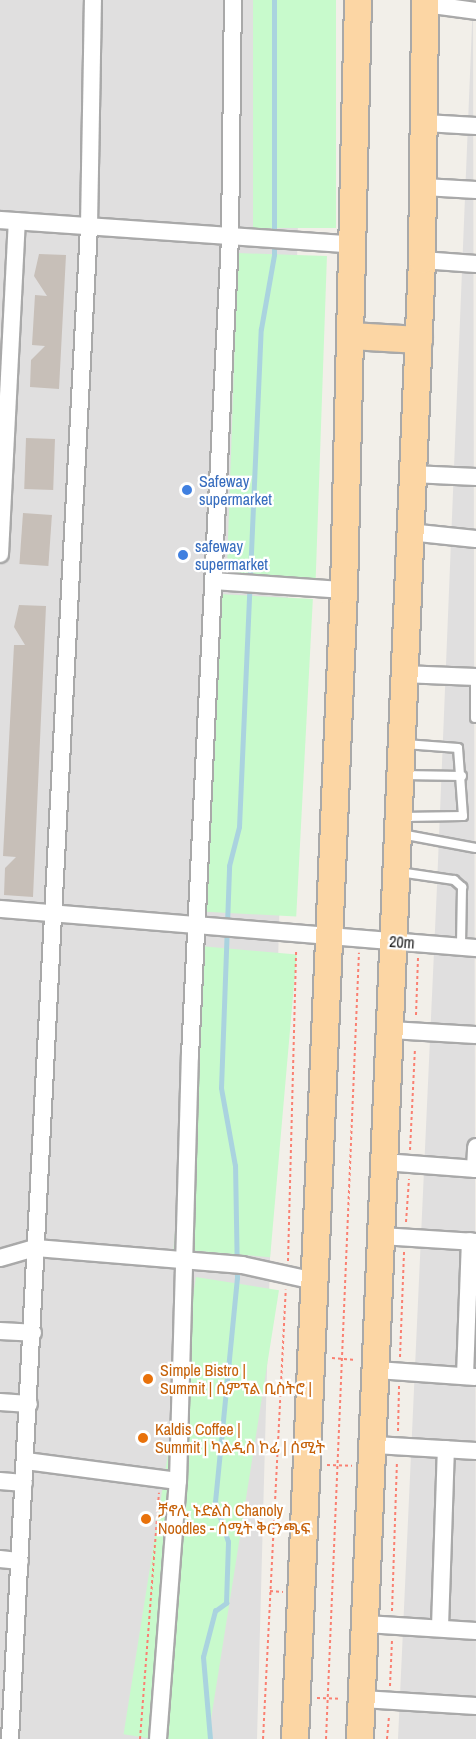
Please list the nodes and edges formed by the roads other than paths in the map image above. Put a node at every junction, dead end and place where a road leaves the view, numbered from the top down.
1 (93, 0) edge
2 (233, 0) edge
3 (358, 0) edge
4 (425, 2) edge
5 (476, 11) edge
6 (425, 123) junction
7 (476, 126) edge
8 (424, 187) junction
9 (476, 189) edge
10 (8, 220) edge
11 (89, 226) junction
12 (230, 238) junction
13 (354, 245) junction
14 (422, 260) junction
15 (476, 264) edge
16 (351, 336) junction
17 (419, 340) junction
18 (4, 390) edge
19 (2, 464) edge
20 (412, 474) junction
21 (476, 477) edge
22 (2, 496) edge
23 (409, 532) junction
24 (476, 539) edge
25 (0, 554) edge
26 (214, 581) junction
27 (344, 590) junction
28 (476, 673) edge
29 (402, 674) junction
30 (475, 718) edge
31 (400, 744) junction
32 (400, 775) junction
33 (462, 776) junction
34 (398, 825) junction
35 (476, 848) edge
36 (396, 871) junction
37 (0, 909) edge
38 (52, 912) junction
39 (197, 922) junction
40 (328, 934) junction
41 (406, 942) junction
42 (468, 947) edge
43 (390, 1030) junction
44 (476, 1035) edge
45 (476, 1147) edge
46 (384, 1162) junction
47 (476, 1169) edge
48 (393, 1237) junction
49 (473, 1241) edge
50 (36, 1248) junction
51 (0, 1258) edge
52 (185, 1261) junction
53 (315, 1281) junction
54 (0, 1331) edge
55 (33, 1333) junction
56 (384, 1367) junction
57 (470, 1377) edge
58 (0, 1402) edge
59 (29, 1404) junction
60 (446, 1449) junction
61 (476, 1451) edge
62 (382, 1453) junction
63 (26, 1461) junction
64 (0, 1481) edge
65 (178, 1481) junction
66 (24, 1483) junction
67 (0, 1559) edge
68 (20, 1561) junction
69 (366, 1623) junction
70 (440, 1628) junction
71 (476, 1631) edge
72 (6, 1692) edge
73 (362, 1699) junction
74 (476, 1706) edge
75 (10, 1739) edge
76 (158, 1739) edge
77 (295, 1739) edge
78 (360, 1739) edge

1 - 11 street
2 - 12 street
3 - 13 main road
4 - 5 street
4 - 6 main road
6 - 7 street
6 - 8 main road
8 - 9 street
8 - 14 main road
10 - 11 street
10 - 18 street
11 - 12 street
11 - 38 street
12 - 13 street
12 - 26 street
13 - 16 main road
14 - 15 street
14 - 17 main road
16 - 17 main road
16 - 27 main road
17 - 20 main road
18 - 19 street
19 - 22 street
20 - 21 street
20 - 23 main road
22 - 25 street
23 - 24 street
23 - 29 main road
26 - 27 street
26 - 39 street
27 - 40 main road
28 - 29 street
28 - 30 lane
29 - 31 main road
31 - 32 main road
31 - 33 lane
32 - 33 lane
32 - 34 main road
33 - 34 lane
34 - 35 lane
34 - 36 main road
36 - 41 main road
36 - 42 lane
37 - 38 street, 20m
38 - 39 street, 20m
38 - 50 street
39 - 40 street, 20m
39 - 52 street
40 - 41 street, 20m
40 - 53 main road
41 - 42 street, 20m
41 - 43 main road
43 - 44 street
43 - 46 main road
45 - 47 street
46 - 47 street
46 - 48 main road
48 - 49 street
48 - 56 main road
49 - 57 street
50 - 51 street
50 - 52 street
50 - 55 street
52 - 53 street
52 - 65 street
53 - 77 main road
54 - 55 street
55 - 59 street
56 - 57 street
56 - 62 main road
58 - 59 street
59 - 63 street
60 - 61 street
60 - 62 street
60 - 70 street
62 - 69 main road
63 - 65 street
63 - 66 street
64 - 66 street
65 - 76 street
66 - 68 street
67 - 68 street
68 - 72 street
69 - 70 street
69 - 73 main road
70 - 71 street
72 - 75 street
73 - 74 street
73 - 78 main road

